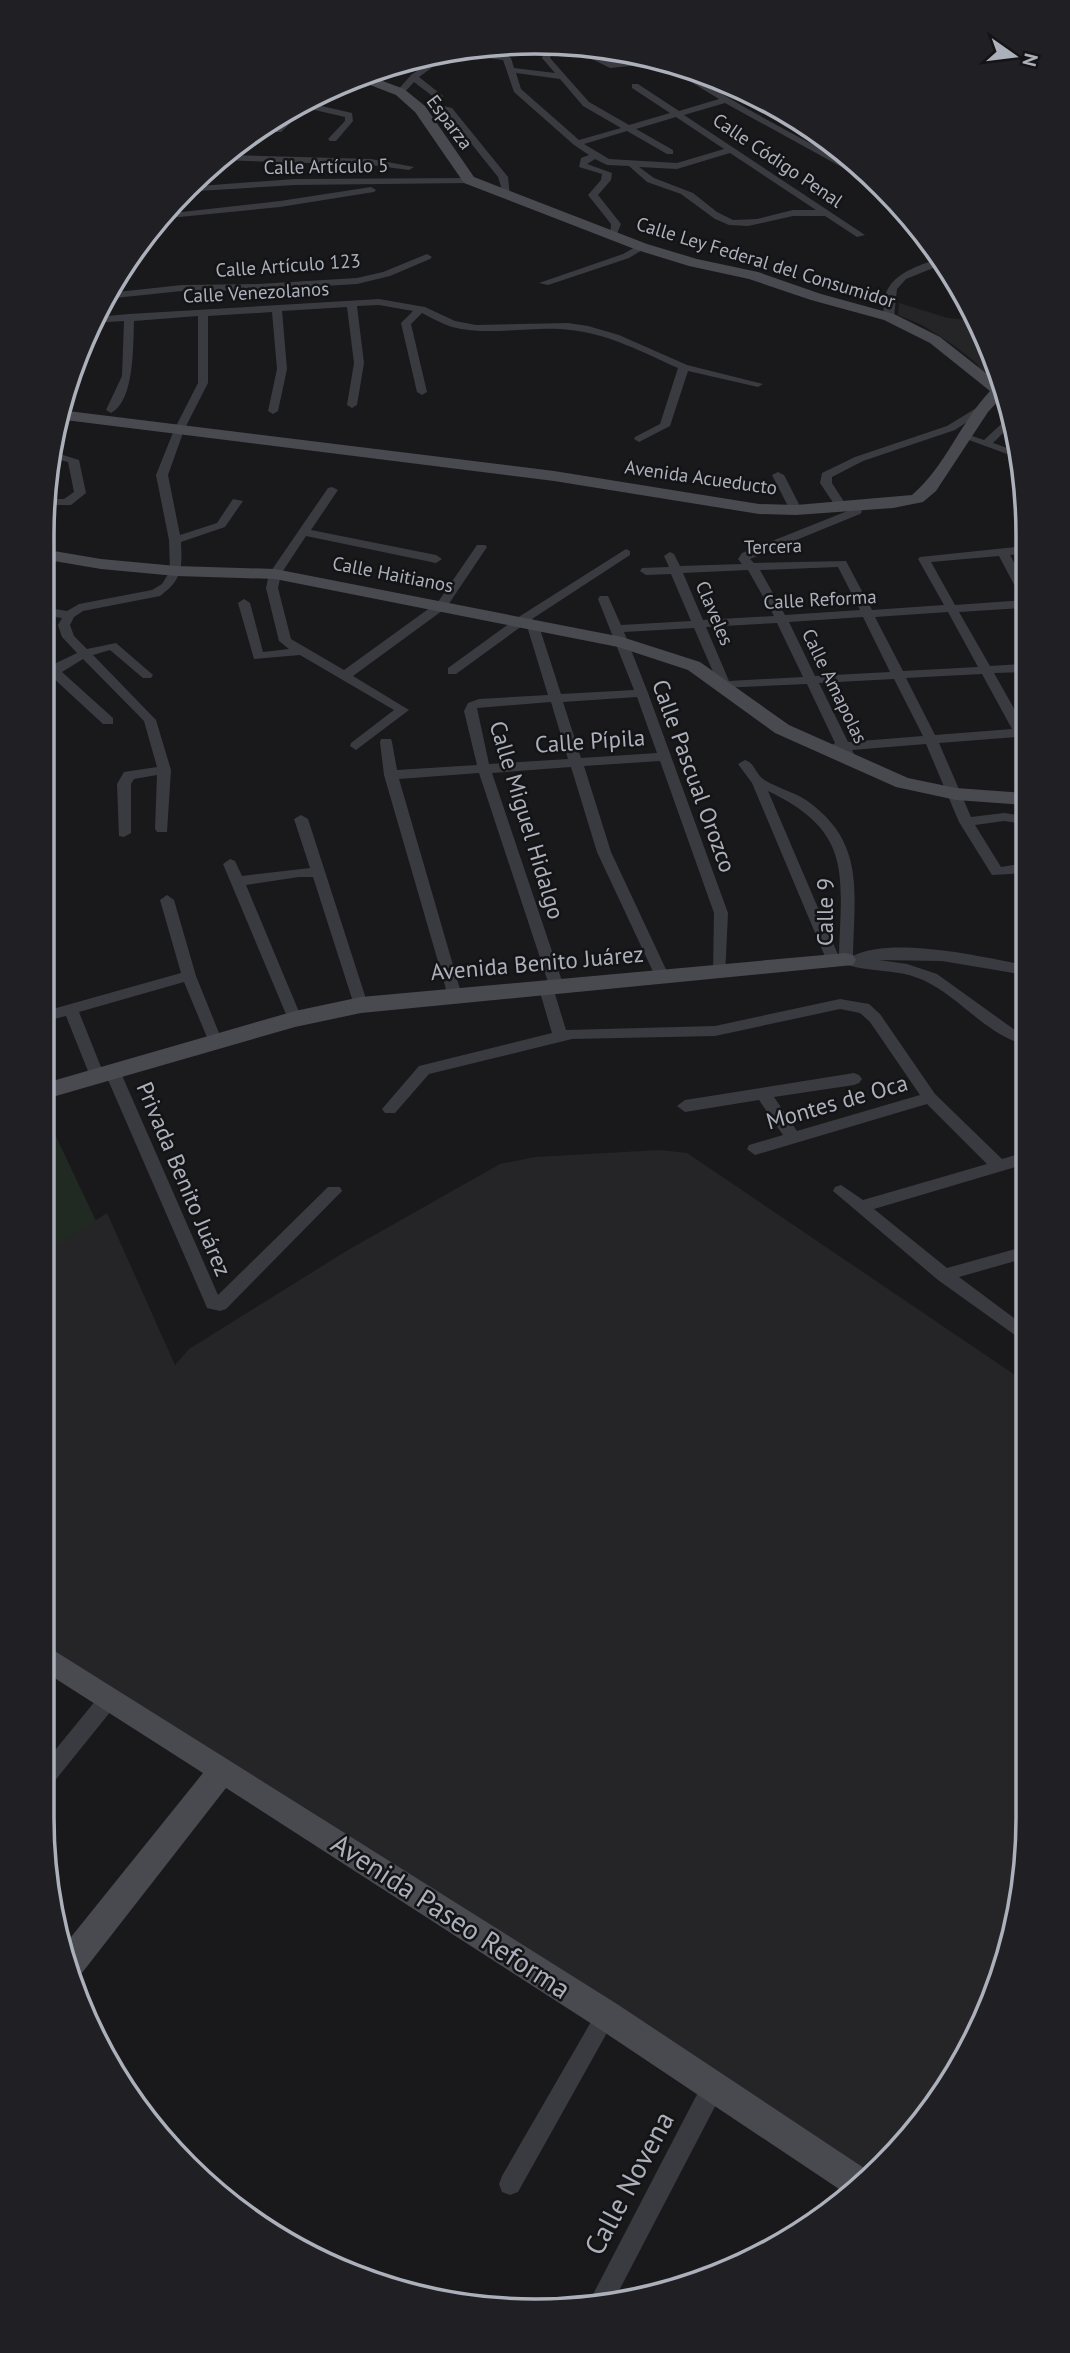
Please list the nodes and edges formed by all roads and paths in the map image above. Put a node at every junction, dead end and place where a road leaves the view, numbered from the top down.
1 (547, 54) edge
2 (493, 56) edge
3 (591, 57) edge
4 (637, 65) edge
5 (430, 66) dead end
6 (511, 70) junction
7 (563, 76) junction
8 (414, 77) junction
9 (374, 82) edge
10 (698, 83) edge
11 (635, 86) dead end
12 (400, 92) junction
13 (726, 100) junction
14 (315, 108) edge
15 (426, 108) junction
16 (677, 114) junction
17 (628, 128) junction
18 (333, 139) dead end
19 (577, 143) junction
20 (732, 150) junction
21 (670, 152) dead end
22 (826, 153) edge
23 (594, 156) junction
24 (237, 158) edge
25 (633, 165) junction
26 (410, 167) dead end
27 (469, 180) junction
28 (420, 183) junction
29 (202, 189) edge
30 (508, 194) junction
31 (826, 213) junction
32 (176, 215) edge
33 (612, 234) junction
34 (860, 235) dead end
35 (642, 247) junction
36 (427, 257) dead end
37 (932, 264) edge
38 (544, 283) dead end
39 (119, 295) edge
40 (352, 304) junction
41 (276, 309) junction
42 (421, 309) junction
43 (204, 312) junction
44 (129, 317) junction
45 (889, 317) junction
46 (106, 319) edge
47 (684, 367) junction
48 (988, 375) edge
49 (758, 384) dead end
50 (422, 393) dead end
51 (995, 398) edge
52 (352, 405) dead end
53 (73, 406) edge
54 (982, 408) junction
55 (111, 411) junction
56 (273, 411) dead end
57 (70, 416) edge
58 (182, 425) junction
59 (1003, 427) edge
60 (963, 436) junction
61 (639, 439) dead end
62 (986, 444) junction
63 (1009, 452) edge
64 (60, 457) edge
65 (778, 475) dead end
66 (332, 490) dead end
67 (237, 501) dead end
68 (55, 502) edge
69 (846, 505) junction
70 (796, 510) junction
71 (303, 532) junction
72 (175, 540) junction
73 (481, 547) dead end
74 (1016, 551) edge
75 (1003, 552) junction
76 (626, 553) dead end
77 (54, 556) edge
78 (670, 556) dead end
79 (436, 559) dead end
80 (751, 566) junction
81 (676, 569) junction
82 (176, 571) junction
83 (646, 572) dead end
84 (275, 574) junction
85 (1016, 577) edge
86 (604, 599) dead end
87 (244, 603) dead end
88 (442, 605) junction
89 (1016, 605) edge
90 (952, 610) junction
91 (54, 613) edge
92 (69, 615) junction
93 (867, 616) junction
94 (782, 620) junction
95 (526, 622) junction
96 (699, 624) junction
97 (619, 635) junction
98 (300, 651) junction
99 (86, 653) junction
100 (1016, 668) edge
101 (984, 670) junction
102 (452, 671) dead end
103 (147, 675) dead end
104 (345, 676) junction
105 (898, 676) junction
106 (808, 680) junction
107 (724, 685) junction
108 (642, 693) junction
109 (554, 698) junction
110 (108, 721) dead end
111 (1016, 723) edge
112 (1016, 735) edge
113 (930, 738) junction
114 (386, 742) dead end
115 (356, 746) dead end
116 (846, 754) junction
117 (665, 757) junction
118 (574, 763) junction
119 (745, 764) dead end
120 (484, 769) junction
121 (163, 770) junction
122 (391, 775) junction
123 (758, 782) junction
124 (956, 794) junction
125 (1016, 798) edge
126 (301, 819) dead end
127 (1016, 819) edge
128 (966, 822) junction
129 (162, 829) dead end
130 (124, 833) dead end
131 (230, 864) dead end
132 (1016, 869) edge
133 (318, 873) junction
134 (238, 881) junction
135 (167, 900) dead end
136 (840, 961) junction
137 (1016, 968) edge
138 (720, 972) junction
139 (189, 976) junction
140 (663, 978) junction
141 (552, 988) junction
142 (455, 996) junction
143 (361, 1005) junction
144 (71, 1009) junction
145 (54, 1014) edge
146 (295, 1019) junction
147 (561, 1037) junction
148 (1016, 1038) edge
149 (216, 1043) junction
150 (105, 1075) junction
151 (854, 1079) dead end
152 (54, 1089) edge
153 (763, 1094) junction
154 (930, 1098) junction
155 (685, 1106) dead end
156 (390, 1109) dead end
157 (794, 1139) junction
158 (755, 1149) dead end
159 (1016, 1161) edge
160 (999, 1166) junction
161 (334, 1191) dead end
162 (841, 1191) dead end
163 (860, 1207) junction
164 (1016, 1255) edge
165 (943, 1275) junction
166 (1016, 1328) edge
167 (54, 1664) edge
168 (108, 1700) junction
169 (54, 1766) edge
170 (222, 1771) junction
171 (75, 1957) edge
172 (606, 2015) junction
173 (713, 2087) junction
174 (853, 2178) edge
175 (510, 2184) dead end
176 (605, 2294) edge

1 - 7 street
2 - 6 street
3 - 4 street
5 - 8 street
6 - 7 street
6 - 19 street
7 - 17 street
8 - 12 street
8 - 15 street
9 - 12 street, Esparza
10 - 13 street
11 - 16 street, Calle Código Penal
12 - 15 street, Esparza
13 - 16 street
13 - 22 street
14 - 18 street
15 - 27 street, Esparza
15 - 30 street
16 - 17 street
16 - 20 street, Calle Código Penal
17 - 19 street
17 - 21 street
19 - 23 street
20 - 25 street
20 - 31 street, Calle Código Penal
23 - 25 street
23 - 33 street
24 - 26 street
25 - 31 street
27 - 28 street, Calle Artículo 5
27 - 30 street, Calle Ley Federal del Consumidor
28 - 29 street, Calle Artículo 5
28 - 32 street
30 - 33 street, Calle Ley Federal del Consumidor
31 - 34 street, Calle Código Penal
33 - 35 street, Calle Ley Federal del Consumidor
35 - 38 street
35 - 45 street, Calle Ley Federal del Consumidor
36 - 39 street, Calle Artículo 123
37 - 45 street
40 - 41 street, Calle Venezolanos
40 - 42 street, Calle Venezolanos
40 - 52 street
41 - 43 street, Calle Venezolanos
41 - 56 street
42 - 47 street, Calle Venezolanos
42 - 50 street
43 - 44 street, Calle Venezolanos
43 - 58 street
44 - 46 street, Calle Venezolanos
44 - 55 street
45 - 48 street, Calle Ley Federal del Consumidor
47 - 49 street, Calle Venezolanos
47 - 61 street
51 - 54 street, Avenida Acueducto
53 - 55 street, Avenida Acueducto
54 - 60 street, Avenida Acueducto
54 - 69 street
55 - 58 street, Avenida Acueducto
57 - 58 street, Avenida Acueducto
58 - 70 street, Avenida Acueducto
58 - 72 street
59 - 62 street
60 - 62 street
60 - 69 street, Avenida Acueducto
62 - 63 street
64 - 68 street
65 - 70 street
66 - 71 street
67 - 72 street
69 - 70 street, Avenida Acueducto
69 - 80 street
71 - 79 street
71 - 84 street
72 - 82 street
73 - 88 street
74 - 75 street
75 - 85 street
75 - 90 street
76 - 95 street
77 - 82 street, Calle Haitianos
78 - 81 street, Claveles
80 - 81 street, Tercera
80 - 93 street, Tercera
80 - 94 street, Calle Amapolas
81 - 83 street, Tercera
81 - 96 street, Claveles
82 - 84 street, Calle Haitianos
82 - 92 street
84 - 88 street, Calle Haitianos
84 - 98 street
86 - 97 street, Calle Pascual Orozco
87 - 98 street
88 - 95 street, Calle Haitianos
88 - 104 street
89 - 90 street, Calle Reforma
90 - 93 street, Calle Reforma
90 - 101 street
91 - 92 street
92 - 99 street
93 - 94 street, Calle Reforma
93 - 105 street
94 - 96 street, Calle Reforma
94 - 106 street, Calle Amapolas
95 - 97 street, Calle Haitianos
95 - 102 street
95 - 109 street
96 - 97 street, Calle Reforma
96 - 107 street, Claveles
97 - 107 street, Calle Haitianos
97 - 108 street, Calle Pascual Orozco
98 - 104 street
99 - 103 street
99 - 110 street
99 - 121 street
100 - 101 street
101 - 105 street
101 - 111 street
104 - 115 street
105 - 106 street
105 - 113 street
106 - 107 street
106 - 116 street, Calle Amapolas
107 - 116 street
108 - 109 street
108 - 117 street, Calle Pascual Orozco
109 - 118 street
109 - 120 street, Calle Miguel Hidalgo
112 - 113 street
113 - 116 street
113 - 124 street
114 - 122 street
116 - 124 street
117 - 118 street, Calle Pípila
117 - 138 street, Calle Pascual Orozco
118 - 120 street, Calle Pípila
118 - 140 street
119 - 123 street
120 - 122 street, Calle Pípila
120 - 141 street, Calle Miguel Hidalgo
121 - 129 street
121 - 130 street
122 - 142 street
123 - 136 street
123 - 136 street, Calle 9
124 - 125 street
124 - 128 street
126 - 133 street
127 - 128 street
128 - 132 street
131 - 134 street
133 - 134 street
133 - 143 street
134 - 146 street
135 - 139 street
136 - 137 street
136 - 138 street, Avenida Benito Juárez
136 - 148 street, Avenida Benito Juárez
138 - 140 street, Avenida Benito Juárez
139 - 144 street
139 - 149 street
140 - 141 street, Avenida Benito Juárez
141 - 142 street, Avenida Benito Juárez
141 - 147 street, Calle Miguel Hidalgo
142 - 143 street, Avenida Benito Juárez
143 - 146 street, Avenida Benito Juárez
144 - 145 street
144 - 150 street
146 - 149 street, Avenida Benito Juárez
147 - 154 street
147 - 156 street
149 - 150 street, Avenida Benito Juárez
150 - 152 street, Avenida Benito Juárez
150 - 161 street, Privada Benito Juárez
151 - 153 street
153 - 155 street
153 - 157 street
154 - 157 street, Montes de Oca
154 - 160 street
157 - 158 street, Montes de Oca
159 - 160 street
160 - 163 street
162 - 163 street
163 - 165 street
164 - 165 street
165 - 166 street
167 - 168 street, Avenida Paseo Reforma
168 - 169 street
168 - 170 street, Avenida Paseo Reforma
170 - 171 street
170 - 172 street, Avenida Paseo Reforma
172 - 173 street, Avenida Paseo Reforma
172 - 175 street
173 - 174 street, Avenida Paseo Reforma
173 - 176 street, Calle Novena

